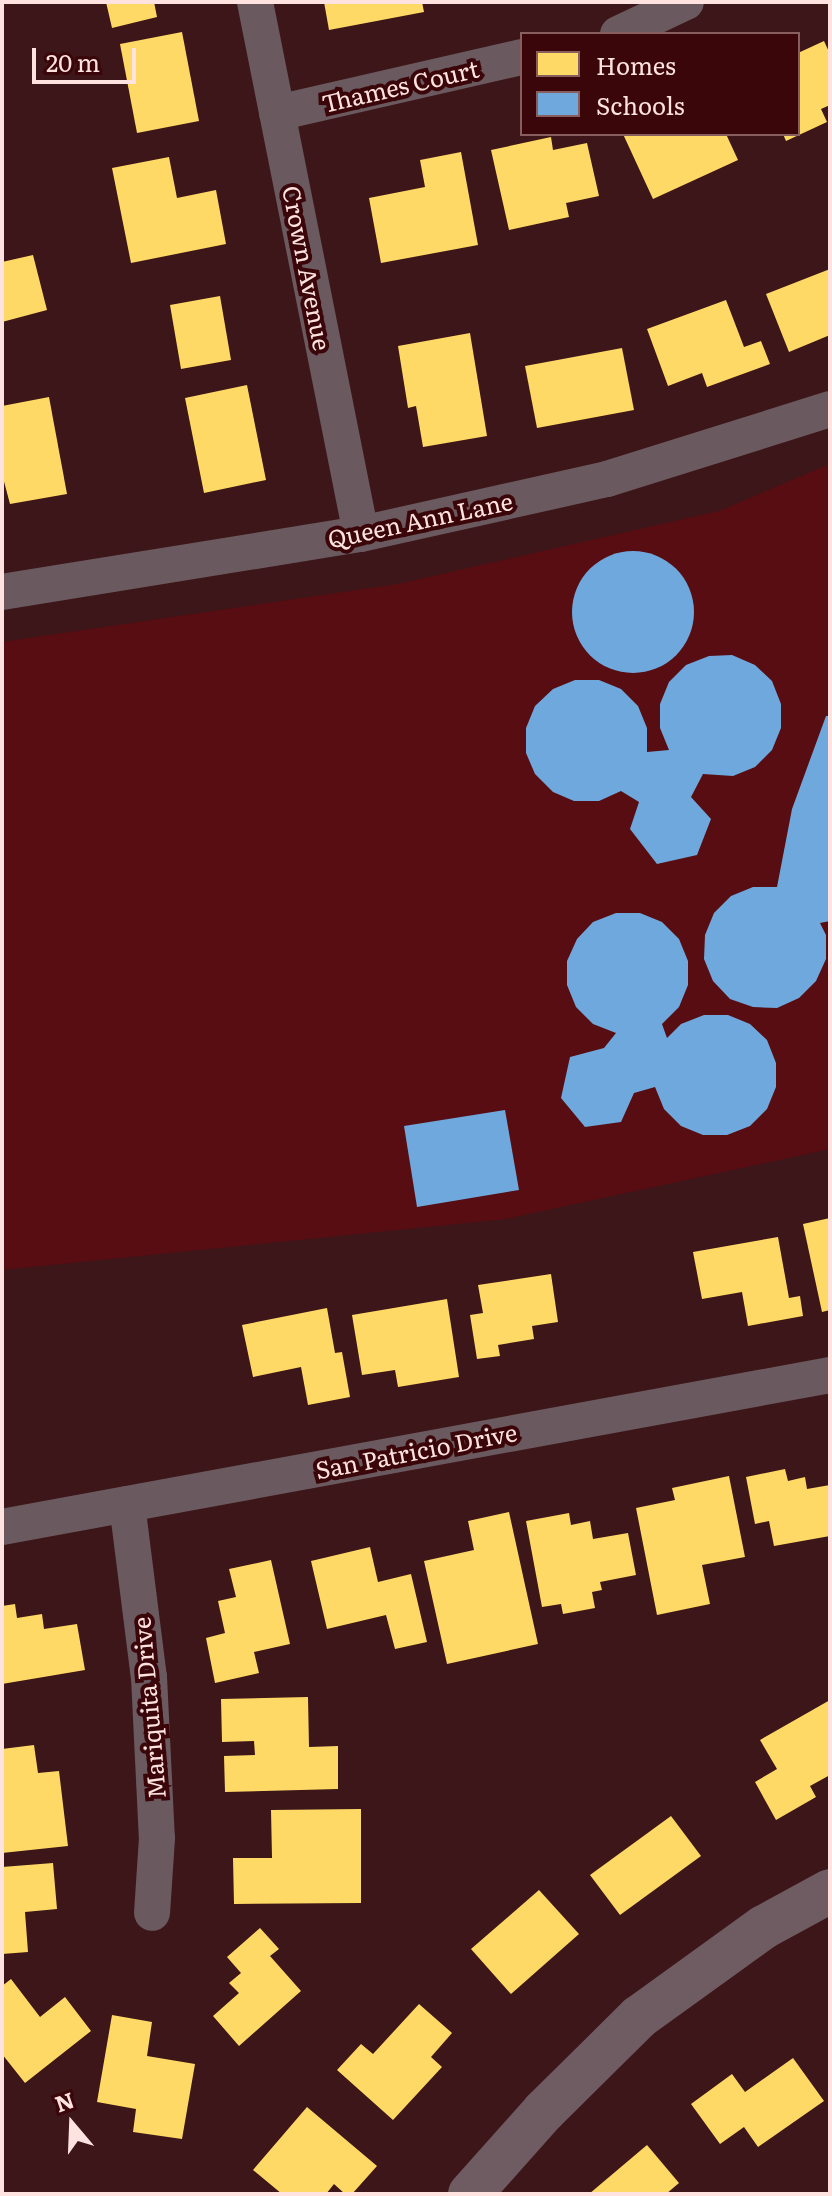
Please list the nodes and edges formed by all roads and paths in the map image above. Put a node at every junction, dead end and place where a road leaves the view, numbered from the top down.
1 (255, 2) edge
2 (686, 2) edge
3 (622, 32) edge
4 (520, 57) edge
5 (277, 113) junction
6 (830, 409) edge
7 (361, 534) junction
8 (2, 592) edge
9 (830, 1375) edge
10 (127, 1504) junction
11 (2, 1527) edge
12 (830, 1891) edge
13 (152, 1913) dead end
14 (470, 2194) edge

1 - 5 street, Crown Avenue
2 - 3 street
4 - 5 street, Thames Court
5 - 7 street, Crown Avenue
6 - 7 street, Queen Ann Lane
7 - 8 street, Queen Ann Lane
9 - 10 street, San Patricio Drive
10 - 11 street, San Patricio Drive
10 - 13 street, Mariquita Drive
12 - 14 main road

